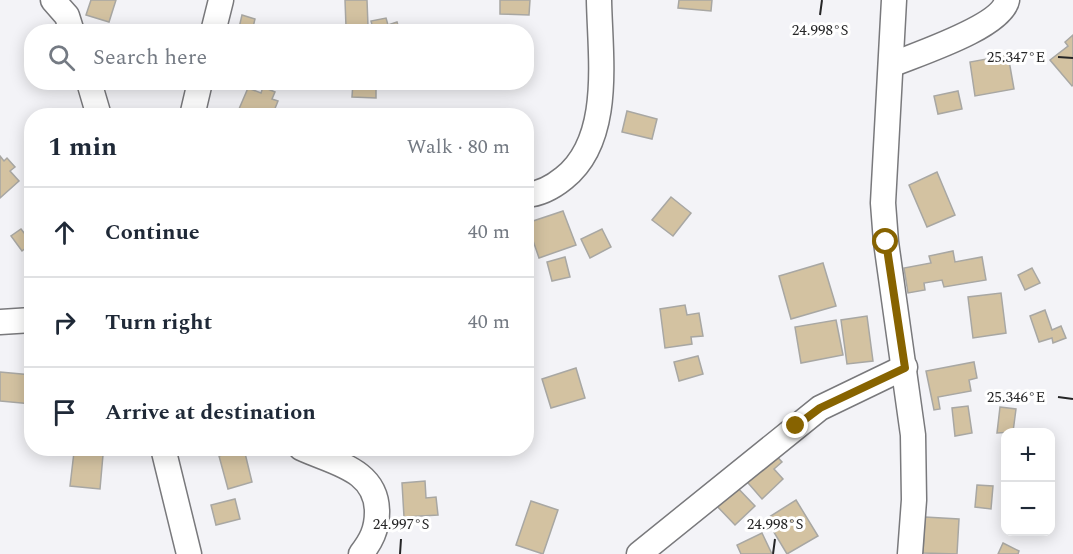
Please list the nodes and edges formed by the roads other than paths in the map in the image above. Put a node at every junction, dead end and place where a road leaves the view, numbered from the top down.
1 (53, 0) edge
2 (221, 0) edge
3 (600, 0) edge
4 (894, 0) edge
5 (1007, 0) edge
6 (70, 24) edge
7 (215, 24) edge
8 (891, 66) junction
9 (91, 90) edge
10 (198, 90) edge
11 (97, 108) edge
12 (194, 108) edge
13 (534, 194) edge
14 (24, 320) edge
15 (0, 322) edge
16 (905, 368) junction
17 (165, 456) edge
18 (325, 456) edge
19 (189, 554) edge
20 (361, 554) edge
21 (639, 554) edge
22 (910, 554) edge

1 - 6 street
2 - 7 street
3 - 13 street
4 - 8 street
5 - 8 street
8 - 16 street
9 - 11 street
10 - 12 street
14 - 15 street
16 - 21 street
16 - 22 street
17 - 19 street
18 - 20 street

